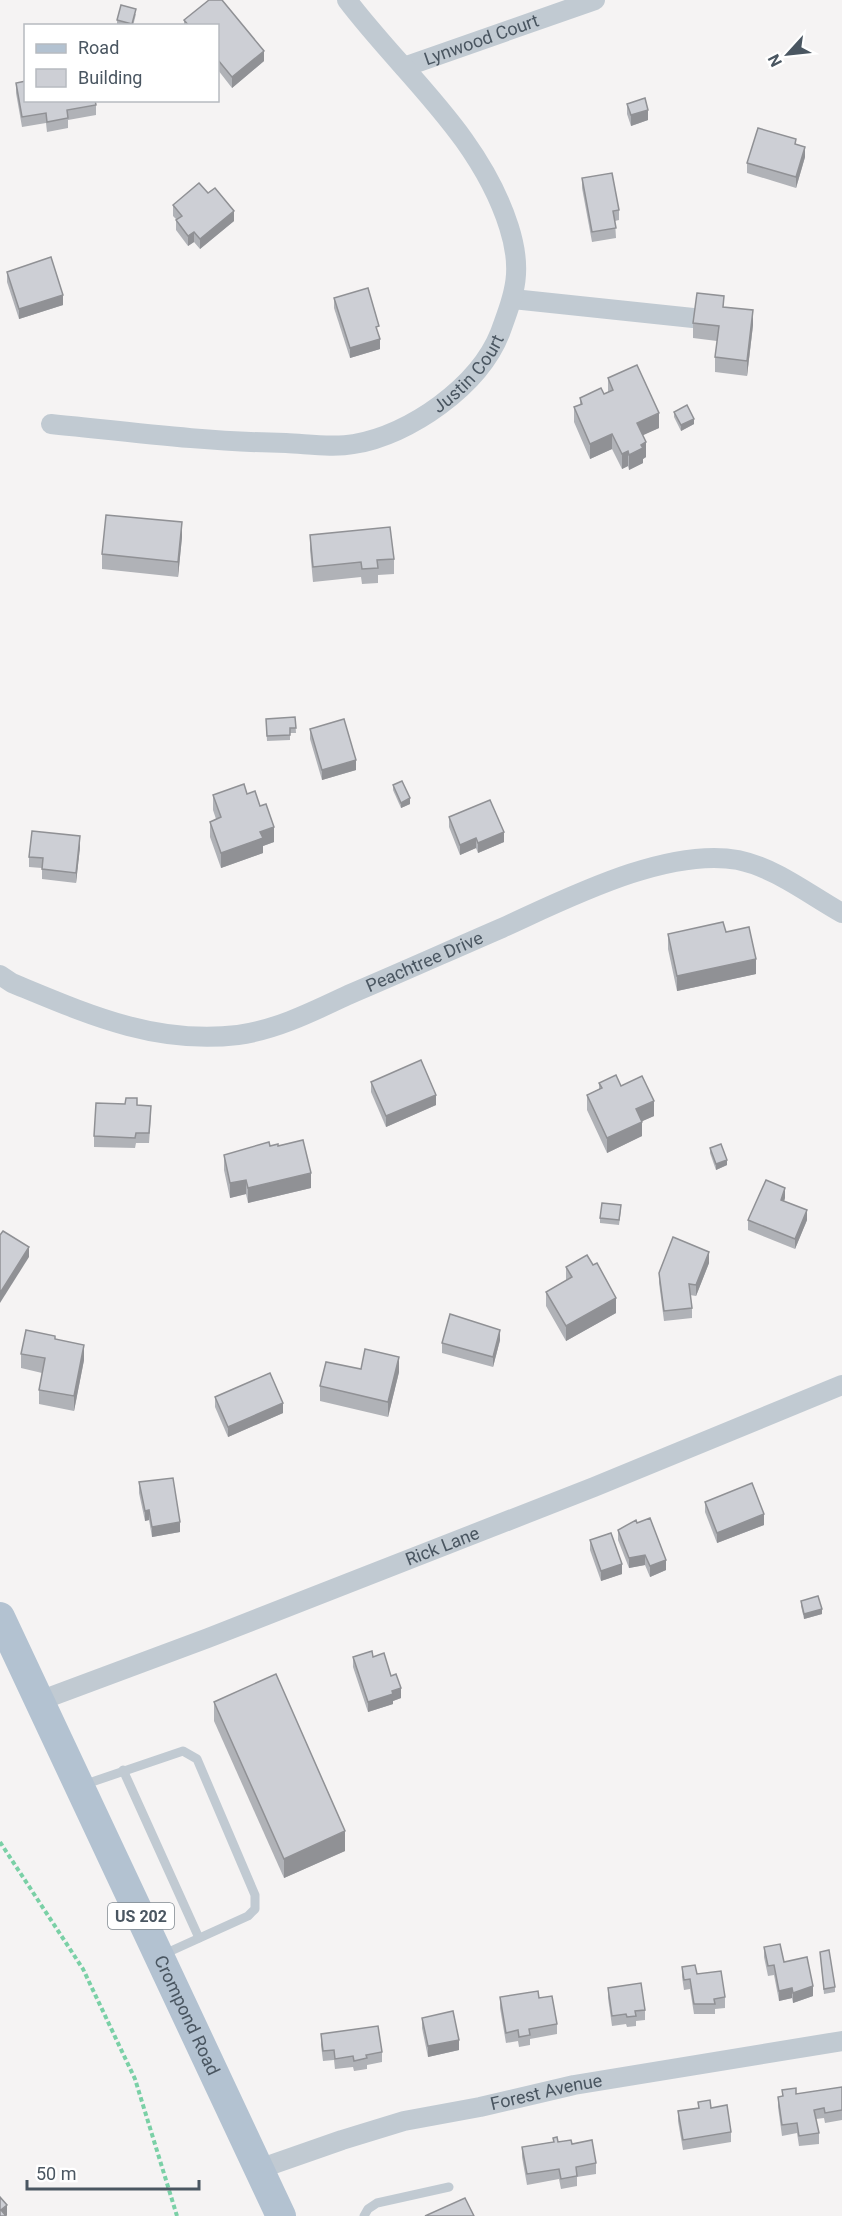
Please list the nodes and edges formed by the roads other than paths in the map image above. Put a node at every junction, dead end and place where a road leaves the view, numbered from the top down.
1 (347, 0) edge
2 (595, 0) edge
3 (404, 67) junction
4 (513, 299) junction
5 (693, 318) edge
6 (51, 424) dead end
7 (842, 913) edge
8 (0, 975) edge
9 (842, 1385) edge
10 (0, 1617) edge
11 (39, 1701) junction
12 (123, 1770) junction
13 (80, 1786) junction
14 (200, 1938) junction
15 (159, 1956) junction
16 (842, 2041) edge
17 (259, 2169) junction
18 (449, 2187) dead end
19 (281, 2216) edge
20 (364, 2216) edge

1 - 3 street, Justin Court
2 - 3 street, Lynwood Court
3 - 4 street, Justin Court
4 - 5 street
4 - 6 street, Justin Court
7 - 8 street, Peachtree Drive
9 - 11 street, Rick Lane
10 - 11 main road, Crompond Road / US 202
11 - 13 main road, Crompond Road / US 202
12 - 13 lane
12 - 14 lane
12 - 14 lane
13 - 15 main road, Crompond Road / US 202
14 - 15 lane
15 - 17 main road, Crompond Road / US 202
16 - 17 street, Forest Avenue
17 - 19 main road, Crompond Road / US 202
18 - 20 lane

